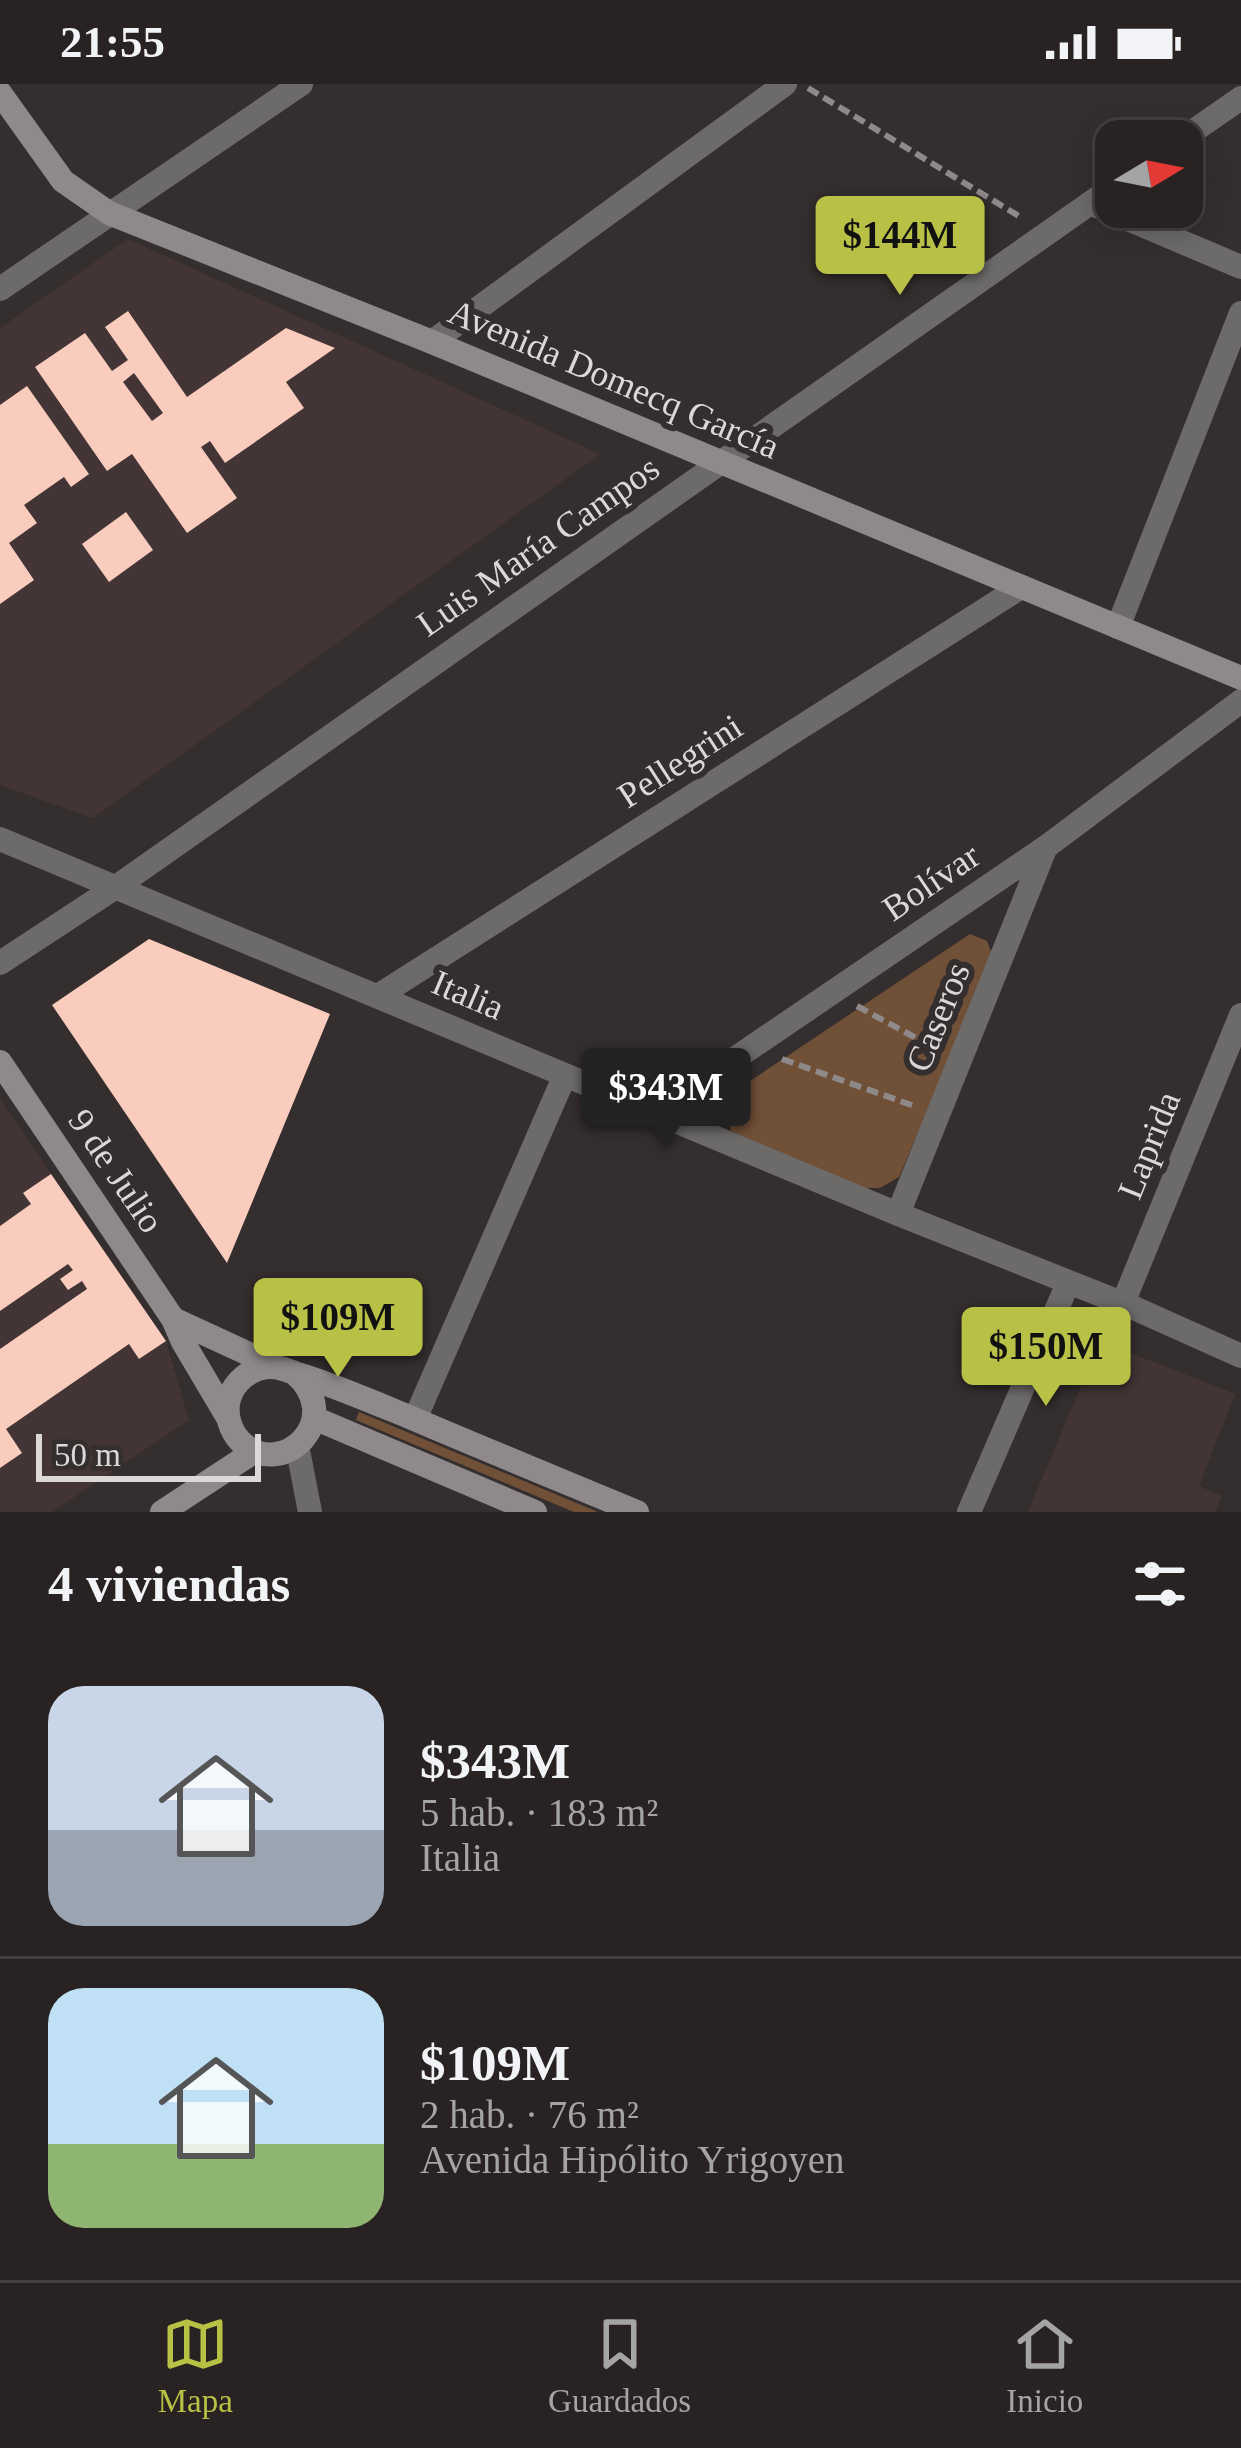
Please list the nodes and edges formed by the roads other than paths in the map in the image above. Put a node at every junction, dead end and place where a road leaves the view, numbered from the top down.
1 (301, 84) edge
2 (784, 84) edge
3 (0, 93) edge
4 (1241, 98) edge
5 (1203, 124) edge
6 (1095, 200) edge
7 (1090, 203) junction
8 (109, 213) junction
9 (1241, 267) edge
10 (0, 289) edge
11 (1241, 313) edge
12 (432, 342) junction
13 (720, 462) junction
14 (1021, 587) junction
15 (1118, 627) junction
16 (1241, 678) edge
17 (1241, 701) edge
18 (0, 838) edge
19 (1046, 847) junction
20 (116, 887) junction
21 (0, 964) edge
22 (378, 997) junction
23 (1241, 1015) edge
24 (0, 1063) edge
25 (565, 1075) junction
26 (656, 1113) junction
27 (898, 1214) junction
28 (1068, 1283) junction
29 (1123, 1304) junction
30 (173, 1319) junction
31 (1241, 1356) edge
32 (286, 1370) junction
33 (228, 1418) junction
34 (314, 1418) junction
35 (415, 1419) junction
36 (297, 1445) junction
37 (255, 1451) junction
38 (162, 1512) edge
39 (310, 1512) edge
40 (535, 1512) edge
41 (637, 1512) edge
42 (968, 1512) edge

1 - 8 street
2 - 12 street
3 - 8 main road, Avenida Domecq García
4 - 5 street
6 - 7 street, Luis María Campos
7 - 9 street
7 - 13 street, Luis María Campos
8 - 10 street
8 - 12 main road, Avenida Domecq García
11 - 15 street
12 - 13 main road, Avenida Domecq García
13 - 14 main road, Avenida Domecq García
13 - 20 street, Luis María Campos
14 - 15 main road, Avenida Domecq García
14 - 22 street, Pellegrini
15 - 16 main road, Avenida Domecq García
17 - 19 street, Bolívar
18 - 20 street, Italia
19 - 26 street, Bolívar
19 - 27 street, Caseros
20 - 21 street, Luis María Campos
20 - 22 street, Italia
22 - 25 street, Italia
23 - 29 street, Laprida
24 - 30 main road, 9 de Julio
25 - 26 street, Italia
25 - 35 street
26 - 27 street, Italia
27 - 28 street, Italia
28 - 29 street, Italia
28 - 42 street
29 - 31 street, Italia
30 - 32 main road
30 - 33 main road, 9 de Julio
32 - 33 main road
32 - 34 main road
32 - 35 main road
33 - 37 main road
34 - 36 main road
34 - 40 main road
35 - 41 main road
36 - 37 main road
36 - 39 street
37 - 38 main road

